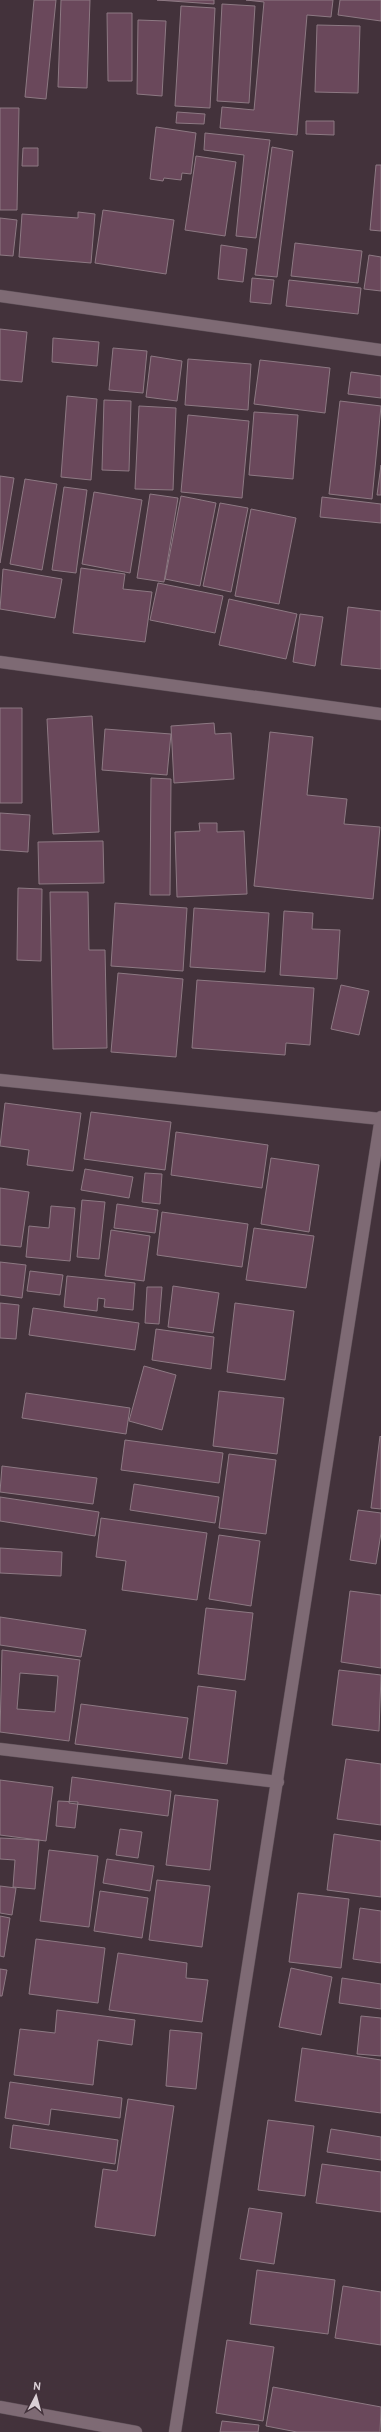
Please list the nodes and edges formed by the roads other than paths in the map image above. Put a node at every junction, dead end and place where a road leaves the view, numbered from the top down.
1 (0, 296) edge
2 (381, 350) edge
3 (0, 662) edge
4 (381, 714) edge
5 (0, 1080) edge
6 (381, 1118) edge
7 (0, 1749) edge
8 (278, 1782) junction
9 (0, 2407) edge
10 (136, 2432) edge
11 (175, 2432) edge

1 - 2 street
3 - 4 street
5 - 6 street
6 - 8 street
7 - 8 street
8 - 11 street
9 - 10 street

